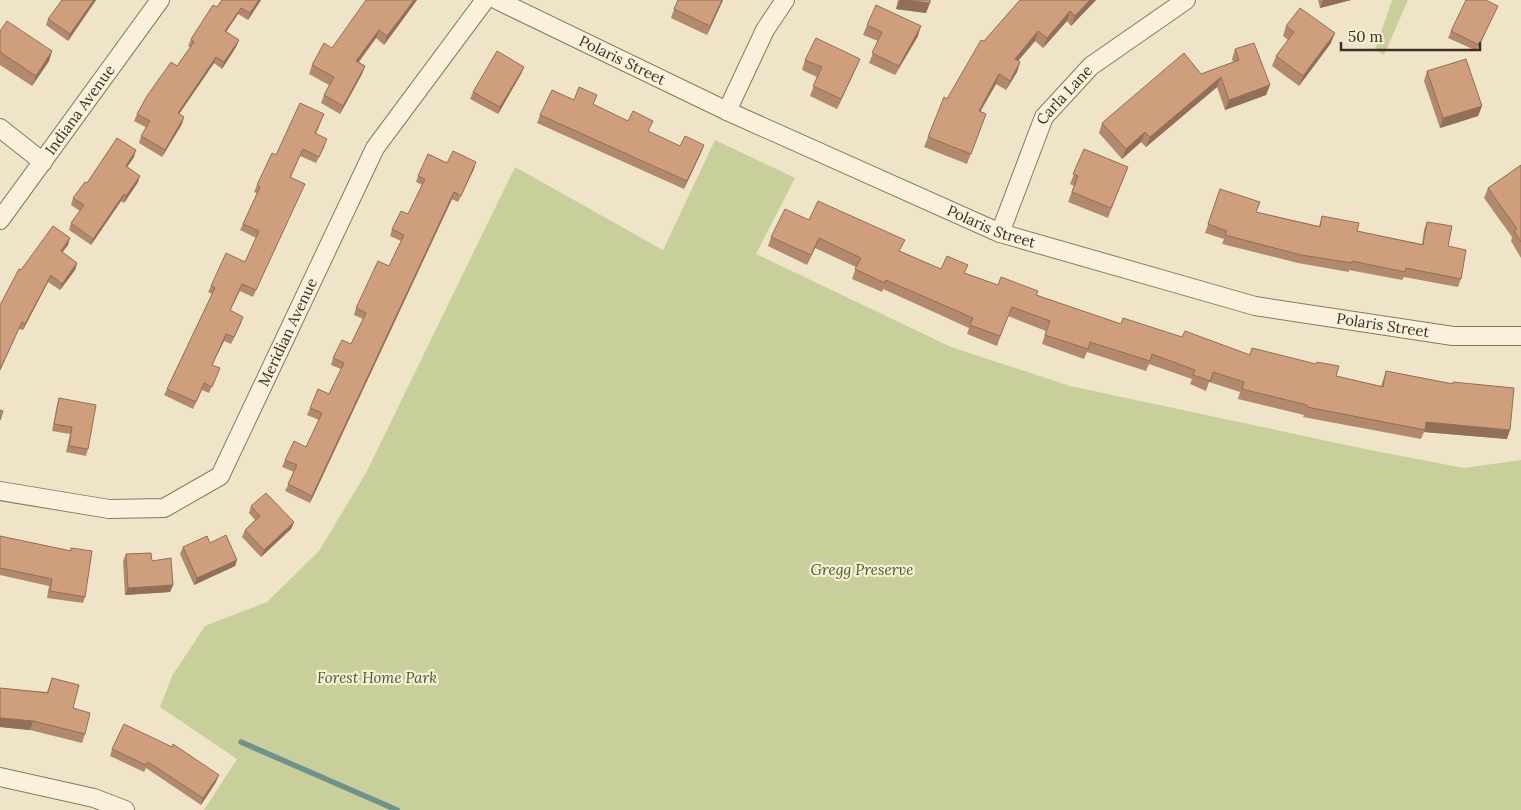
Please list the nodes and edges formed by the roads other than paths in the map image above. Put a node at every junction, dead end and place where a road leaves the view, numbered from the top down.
1 (160, 0) edge
2 (485, 0) edge
3 (497, 0) edge
4 (786, 0) edge
5 (1186, 0) edge
6 (727, 112) junction
7 (0, 128) edge
8 (43, 162) junction
9 (0, 220) edge
10 (1000, 234) junction
11 (1521, 336) edge
12 (0, 491) edge
13 (0, 777) edge
14 (125, 810) edge

1 - 8 street, Indiana Avenue
2 - 12 street, Meridian Avenue
3 - 6 street, Polaris Street
4 - 6 street
5 - 10 street, Carla Lane
6 - 10 street, Polaris Street
7 - 8 street
8 - 9 street, Indiana Avenue
10 - 11 street, Polaris Street
13 - 14 street

